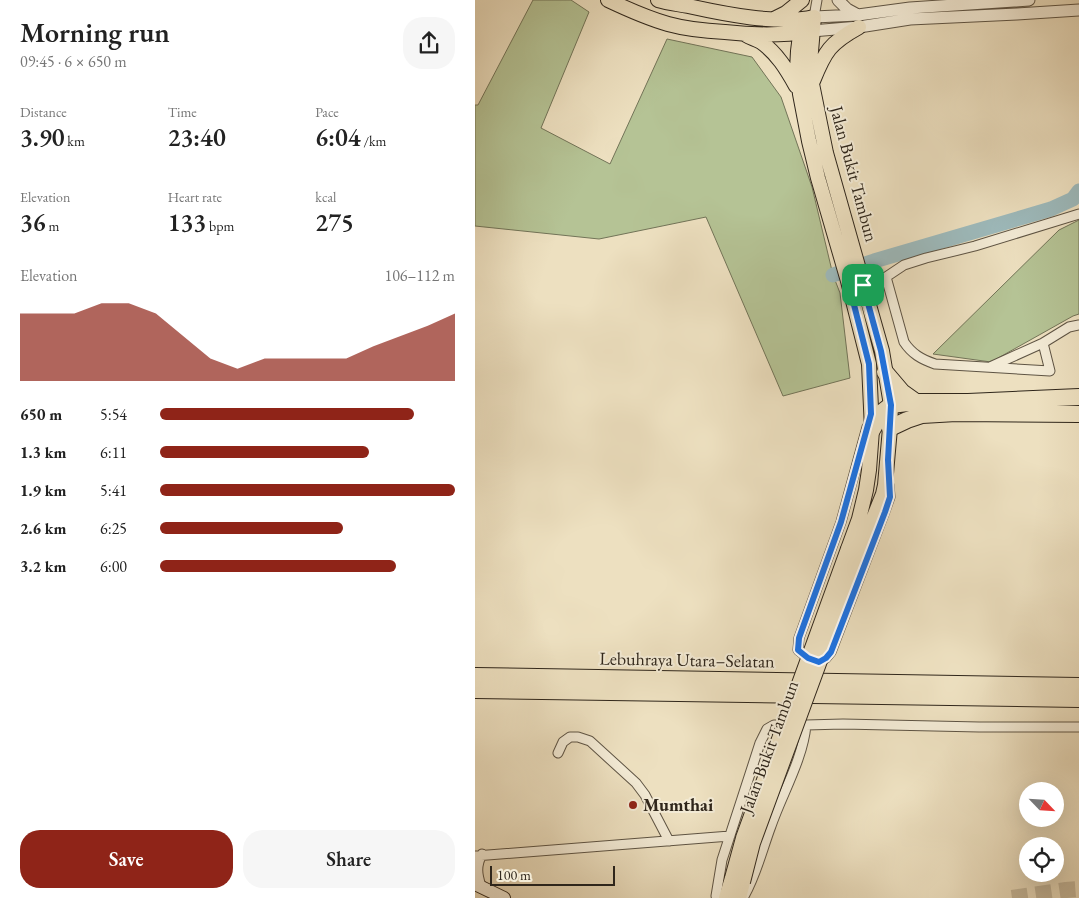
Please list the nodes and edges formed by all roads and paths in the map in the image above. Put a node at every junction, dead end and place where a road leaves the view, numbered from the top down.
1 (608, 0) edge
2 (658, 0) edge
3 (802, 0) edge
4 (807, 0) edge
5 (817, 0) edge
6 (838, 0) edge
7 (1029, 0) edge
8 (1079, 10) edge
9 (774, 19) junction
10 (859, 21) junction
11 (807, 25) junction
12 (743, 34) junction
13 (812, 84) junction
14 (800, 94) junction
15 (1079, 214) edge
16 (886, 277) junction
17 (856, 283) junction
18 (1079, 325) edge
19 (1043, 343) junction
20 (990, 367) junction
21 (885, 372) junction
22 (1079, 397) edge
23 (917, 402) junction
24 (891, 405) junction
25 (1079, 414) edge
26 (871, 422) junction
27 (890, 428) junction
28 (888, 460) junction
29 (854, 551) junction
30 (475, 676) edge
31 (1079, 686) edge
32 (475, 690) edge
33 (1079, 699) edge
34 (806, 725) junction
35 (1079, 727) edge
36 (557, 753) dead end
37 (730, 836) junction
38 (669, 840) junction
39 (479, 855) edge
40 (737, 880) junction
41 (478, 885) edge
42 (504, 898) edge
43 (717, 898) edge
44 (726, 898) edge
45 (739, 898) edge
46 (743, 898) edge

1 - 12 main road
2 - 9 main road
3 - 9 main road
4 - 11 street, Jalan Bukit Tambun
5 - 11 street, Jalan Bukit Tambun
6 - 10 street
7 - 10 street
8 - 10 street
9 - 11 main road
10 - 11 street
10 - 13 main road
11 - 12 main road
11 - 13 main road, Jalan Bukit Tambun
11 - 14 main road, Jalan Bukit Tambun
12 - 14 main road
13 - 17 main road, Jalan Bukit Tambun
14 - 17 main road, Jalan Bukit Tambun
15 - 16 street
16 - 17 street
16 - 20 street
17 - 21 main road, Jalan Bukit Tambun
17 - 26 main road, Jalan Bukit Tambun
18 - 19 street
19 - 20 street
19 - 20 street
21 - 23 highway
21 - 24 main road, Jalan Bukit Tambun
22 - 23 highway
23 - 24 highway
24 - 26 highway
24 - 27 main road, Jalan Bukit Tambun
25 - 27 highway
26 - 28 street
26 - 29 main road, Jalan Bukit Tambun
27 - 28 main road, Jalan Bukit Tambun
28 - 29 main road, Jalan Bukit Tambun
29 - 40 main road, Jalan Bukit Tambun, bridge
30 - 31 highway, Lebuhraya Utara–Selatan
32 - 33 highway, Lebuhraya Utara–Selatan
34 - 35 street
34 - 37 street
34 - 46 street
36 - 38 street
37 - 38 street
37 - 43 street
38 - 39 street
39 - 41 street
40 - 44 main road, Jalan Bukit Tambun
40 - 45 main road, Jalan Bukit Tambun
41 - 42 main road

